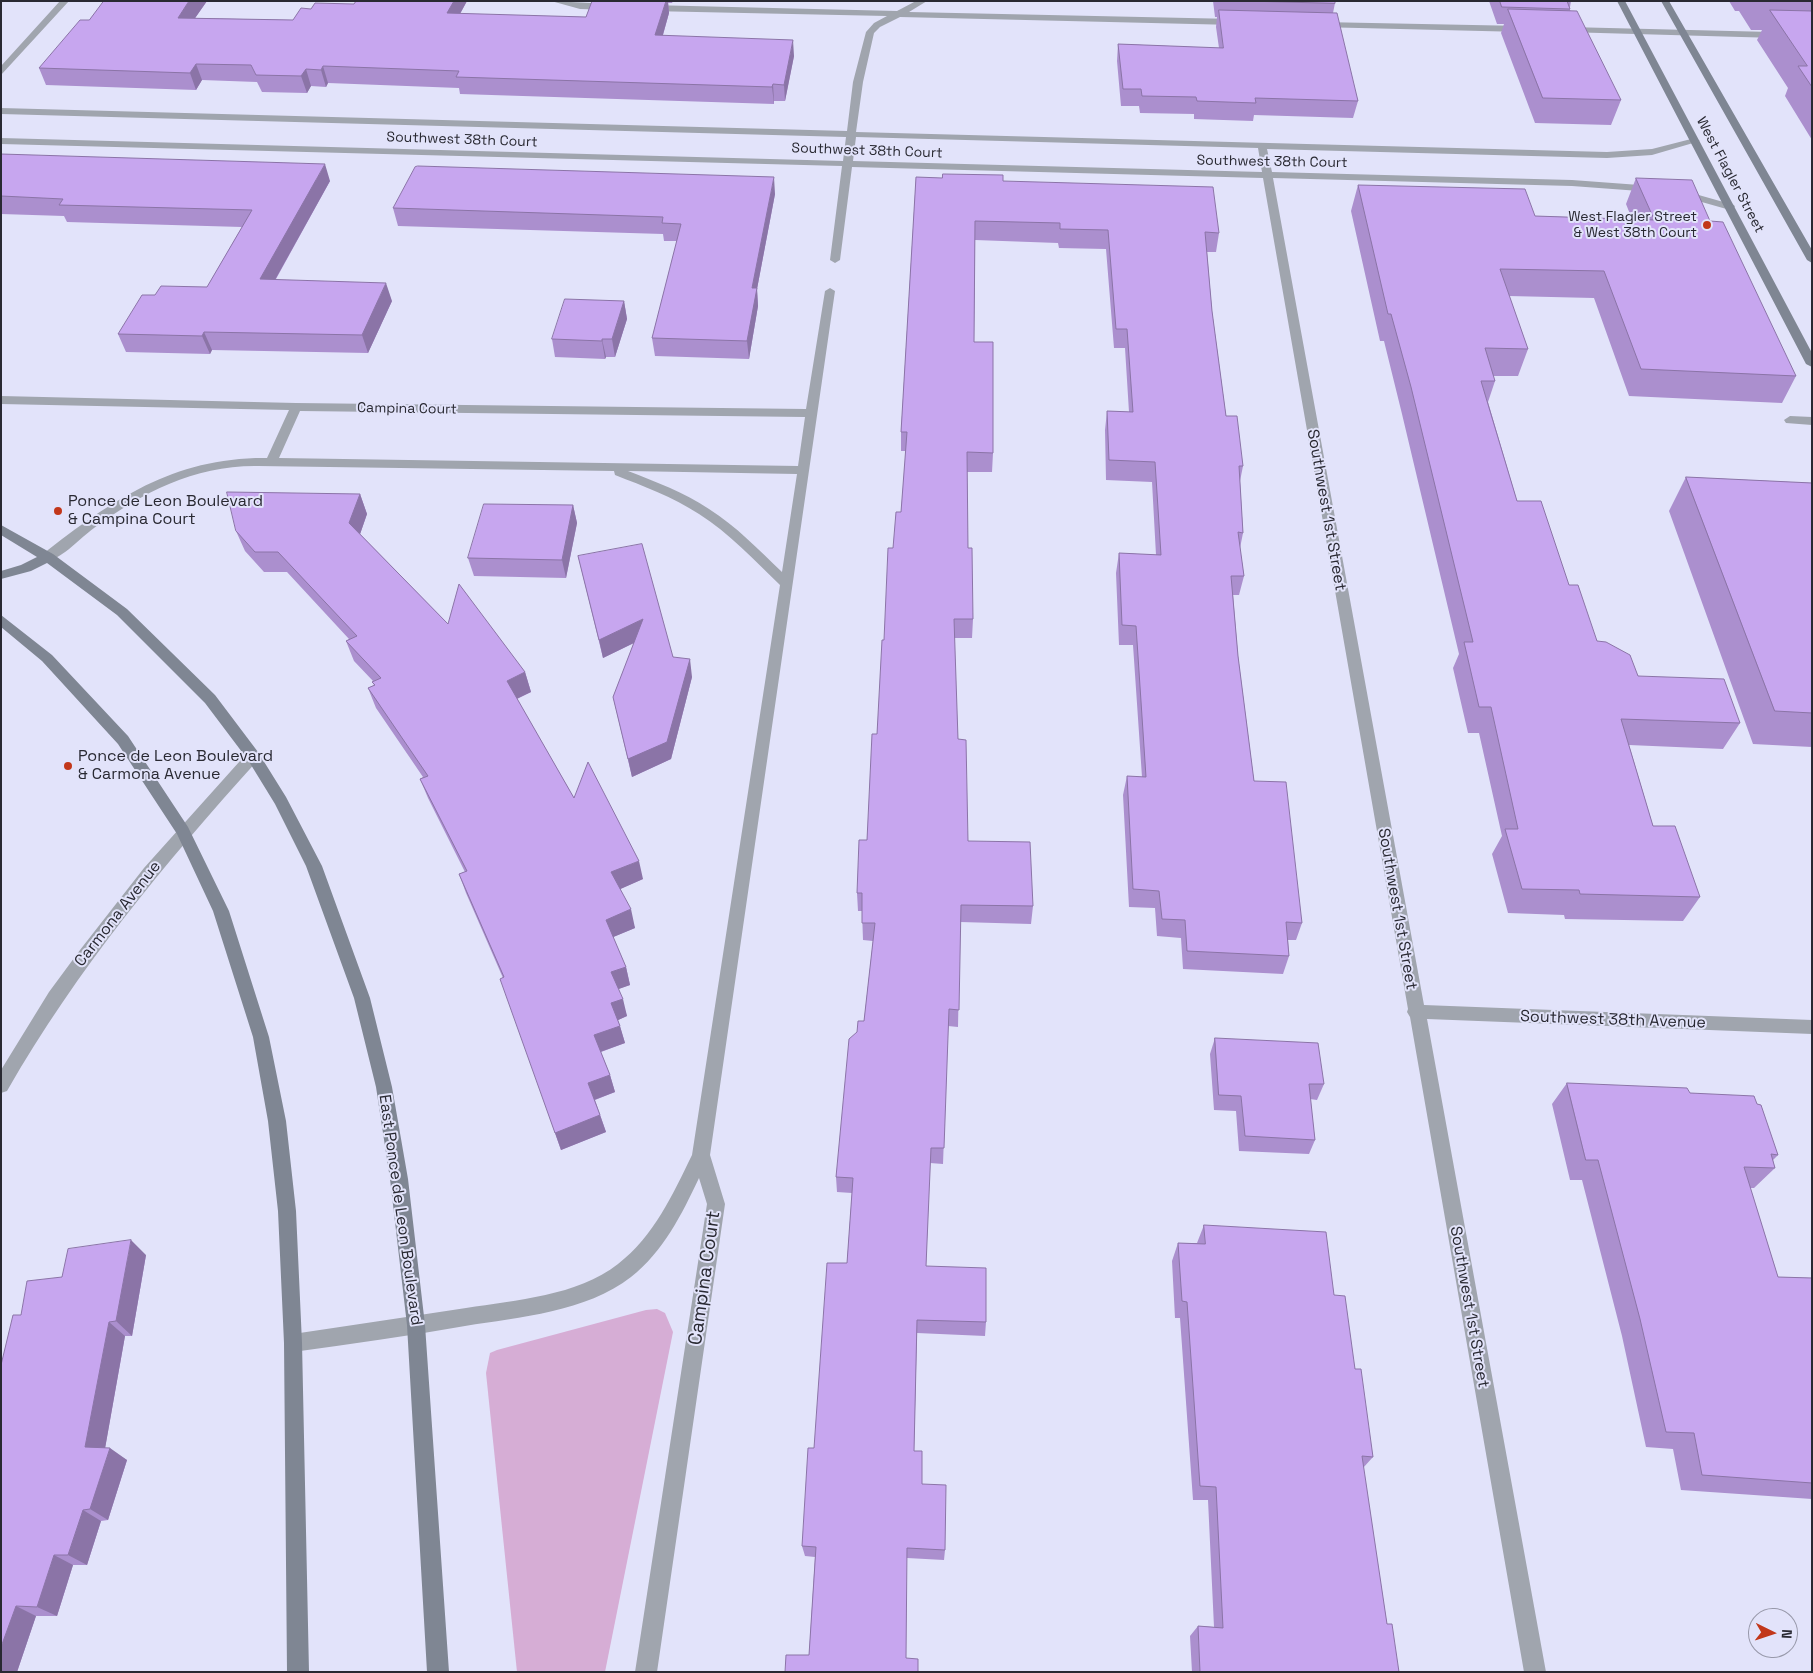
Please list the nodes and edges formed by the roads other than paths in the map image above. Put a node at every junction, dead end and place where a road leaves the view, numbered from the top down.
1 (65, 1) edge
2 (555, 1) edge
3 (923, 1) edge
4 (1621, 1) edge
5 (1665, 1) edge
6 (619, 7) edge
7 (638, 8) edge
8 (899, 14) junction
9 (1245, 23) edge
10 (1313, 24) edge
11 (1530, 29) edge
12 (1558, 30) edge
13 (1637, 32) junction
14 (1683, 34) junction
15 (1812, 36) edge
16 (1, 72) edge
17 (1, 111) edge
18 (852, 134) junction
19 (1, 141) edge
20 (1695, 141) junction
21 (1262, 145) junction
22 (848, 165) junction
23 (1266, 175) junction
24 (1730, 206) junction
25 (835, 260) dead end
26 (1812, 260) edge
27 (830, 291) dead end
28 (1797, 334) junction
29 (1812, 346) edge
30 (1812, 364) edge
31 (1, 400) edge
32 (296, 407) junction
33 (812, 413) junction
34 (1790, 420) dead end
35 (1812, 421) edge
36 (271, 462) junction
37 (608, 468) junction
38 (804, 470) junction
39 (1, 529) edge
40 (48, 557) junction
41 (1, 574) edge
42 (787, 585) junction
43 (1, 620) edge
44 (253, 756) junction
45 (183, 831) junction
46 (1415, 1012) junction
47 (1812, 1027) edge
48 (1, 1086) edge
49 (701, 1155) junction
50 (416, 1325) junction
51 (293, 1343) junction
52 (298, 1672) edge
53 (438, 1672) edge
54 (646, 1672) edge
55 (1535, 1672) edge

1 - 16 street
2 - 6 street
3 - 8 street
4 - 13 street, West Flagler Street
5 - 14 street, West Flagler Street
7 - 8 street
8 - 9 street
8 - 18 street
10 - 11 street
12 - 13 street
13 - 14 street
13 - 20 street, West Flagler Street
14 - 15 street
14 - 26 street, West Flagler Street
17 - 18 street, Southwest 38th Court
18 - 21 street, Southwest 38th Court
18 - 22 street
19 - 22 street, Southwest 38th Court
20 - 21 street, Southwest 38th Court
20 - 24 street, West Flagler Street
21 - 23 street, Southwest 1st Street
22 - 23 street, Southwest 38th Court
22 - 25 street
23 - 24 street, Southwest 38th Court
23 - 46 street, Southwest 1st Street
24 - 28 street, West Flagler Street
27 - 33 street
28 - 29 street
28 - 30 street, West Flagler Street
31 - 32 street, Campina Court
32 - 33 street, Campina Court
32 - 36 street
33 - 38 street
34 - 35 street
36 - 37 street
36 - 40 street
37 - 38 street
37 - 42 street
38 - 42 street
39 - 40 street, East Ponce de Leon Boulevard
40 - 41 street
40 - 44 street, East Ponce de Leon Boulevard
42 - 49 street
43 - 45 street
44 - 45 street, Carmona Avenue
44 - 50 street, East Ponce de Leon Boulevard
45 - 48 street, Carmona Avenue
45 - 51 street
46 - 47 street, Southwest 38th Avenue
46 - 55 street, Southwest 1st Street
49 - 50 street
49 - 54 street, Campina Court
50 - 51 street
50 - 53 street, East Ponce de Leon Boulevard
51 - 52 street

